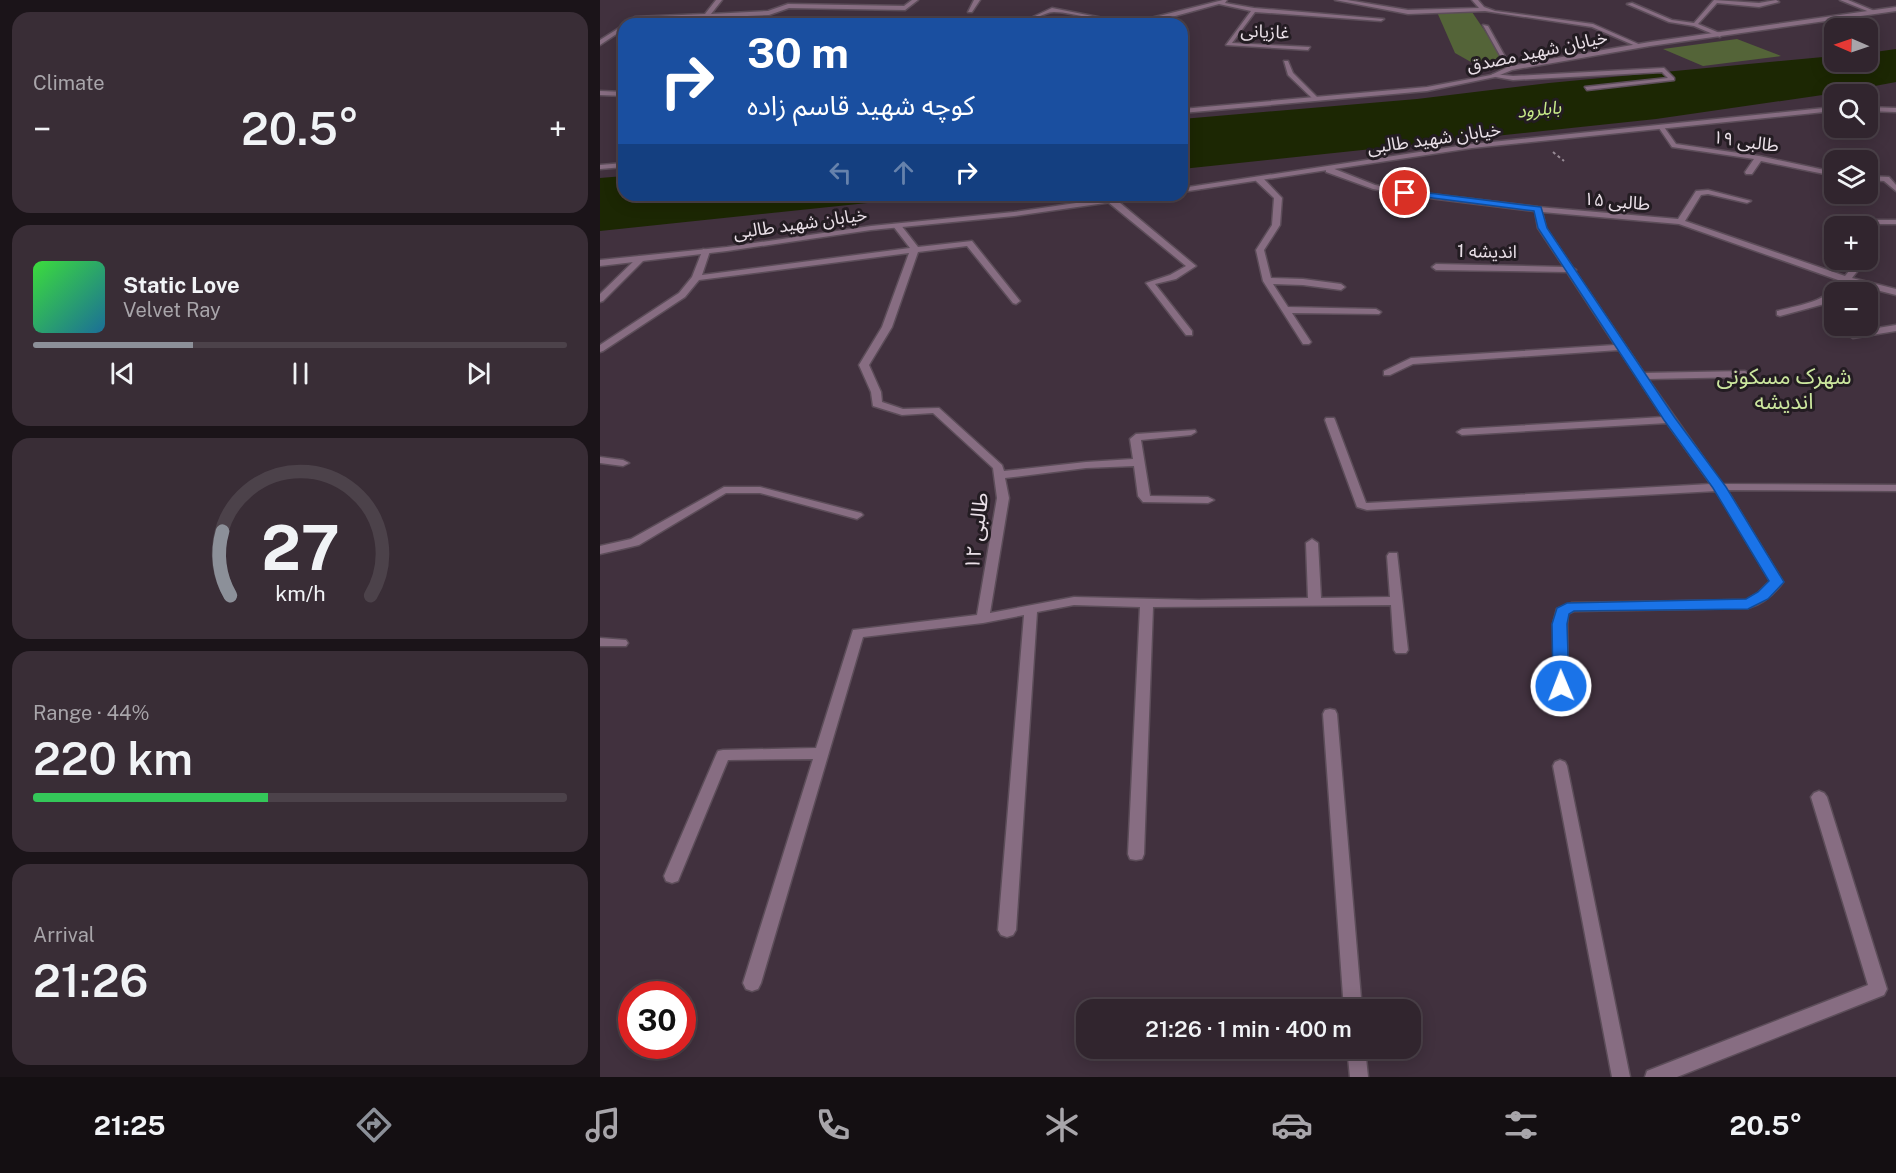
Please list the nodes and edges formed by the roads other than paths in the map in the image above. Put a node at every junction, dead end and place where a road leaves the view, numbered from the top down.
1 (719, 0) edge
2 (812, 0) edge
3 (915, 0) edge
4 (977, 0) edge
5 (1226, 0) edge
6 (1338, 0) edge
7 (1475, 0) edge
8 (1843, 0) edge
9 (1717, 1) edge
10 (1776, 2) dead end
11 (1220, 3) junction
12 (1630, 4) dead end
13 (805, 6) junction
14 (1487, 9) junction
15 (1896, 9) edge
16 (1254, 10) junction
17 (1551, 10) dead end
18 (970, 11) dead end
19 (1874, 12) junction
20 (707, 15) junction
21 (653, 18) edge
22 (1035, 18) edge
23 (1093, 18) edge
24 (1157, 18) edge
25 (1380, 19) dead end
26 (1546, 19) junction
27 (1695, 25) junction
28 (1485, 26) dead end
29 (618, 31) edge
30 (1720, 35) junction
31 (600, 43) edge
32 (1640, 46) junction
33 (1308, 48) dead end
34 (1286, 62) dead end
35 (1510, 68) junction
36 (1494, 76) junction
37 (1587, 88) dead end
38 (600, 93) edge
39 (618, 94) edge
40 (1315, 98) junction
41 (1878, 109) edge
42 (1188, 110) edge
43 (1824, 110) edge
44 (1896, 110) edge
45 (1662, 128) junction
46 (1759, 158) junction
47 (618, 166) edge
48 (600, 167) edge
49 (1329, 170) junction
50 (1749, 172) dead end
51 (1824, 172) edge
52 (1878, 178) edge
53 (1259, 179) junction
54 (1894, 186) edge
55 (1188, 189) edge
56 (1104, 201) edge
57 (1112, 201) edge
58 (1747, 201) dead end
59 (1538, 209) junction
60 (1680, 222) junction
61 (1878, 222) edge
62 (1896, 222) edge
63 (897, 226) junction
64 (915, 249) junction
65 (706, 251) junction
66 (642, 258) junction
67 (600, 263) edge
68 (1436, 267) dead end
69 (1572, 270) junction
70 (1855, 270) edge
71 (696, 278) junction
72 (1848, 280) junction
73 (1267, 281) junction
74 (1341, 287) dead end
75 (1895, 292) edge
76 (600, 299) edge
77 (1016, 301) dead end
78 (1824, 301) edge
79 (1286, 310) junction
80 (1376, 312) dead end
81 (1780, 314) dead end
82 (1896, 328) edge
83 (1878, 331) edge
84 (1189, 333) dead end
85 (1306, 342) dead end
86 (1622, 347) junction
87 (600, 349) edge
88 (1387, 373) dead end
89 (1745, 374) dead end
90 (1642, 376) junction
91 (1330, 420) dead end
92 (1670, 420) junction
93 (1191, 432) dead end
94 (1462, 432) dead end
95 (600, 460) edge
96 (1139, 462) junction
97 (623, 463) dead end
98 (1000, 475) junction
99 (1719, 487) junction
100 (1896, 488) edge
101 (1208, 500) dead end
102 (857, 515) dead end
103 (1312, 543) dead end
104 (600, 550) edge
105 (1393, 556) dead end
106 (1316, 601) junction
107 (1397, 601) junction
108 (1147, 603) junction
109 (1031, 609) junction
110 (984, 619) junction
111 (600, 642) edge
112 (621, 643) dead end
113 (1401, 650) dead end
114 (1561, 686) dead end
115 (1329, 714) dead end
116 (822, 753) junction
117 (1560, 766) dead end
118 (1819, 797) dead end
119 (1136, 854) dead end
120 (672, 876) dead end
121 (1007, 930) dead end
122 (752, 983) dead end
123 (1352, 999) edge
124 (1357, 1059) edge
125 (1359, 1077) edge
126 (1621, 1077) edge
127 (1654, 1077) edge

1 - 20 street
2 - 13 street
3 - 13 street
4 - 18 street
5 - 11 street
6 - 14 street
7 - 14 street
8 - 19 street
9 - 10 street
9 - 27 street
11 - 16 street
11 - 24 street
12 - 27 street
13 - 20 street
14 - 26 street
15 - 19 street, خیابان شهید مصدق
16 - 25 street
16 - 33 street, غازیانی
17 - 26 street
19 - 30 street, خیابان شهید مصدق
20 - 21 street
22 - 23 street
26 - 32 street
27 - 30 street
28 - 35 street
29 - 31 street
30 - 32 street, خیابان شهید مصدق
32 - 35 street, خیابان شهید مصدق
34 - 40 street
35 - 36 street, خیابان شهید مصدق
36 - 37 street
36 - 40 street, خیابان شهید مصدق
38 - 39 street
40 - 42 street, خیابان شهید مصدق
41 - 44 street
43 - 45 street, خیابان شهید طالبی
45 - 46 street, طالبی ۱۹
45 - 49 street, خیابان شهید طالبی
46 - 50 street
46 - 51 street, طالبی ۱۹
47 - 48 street
49 - 53 street, خیابان شهید طالبی
49 - 59 street, طالبی ۱۵
52 - 54 street
53 - 55 street, خیابان شهید طالبی
53 - 73 street
56 - 63 street, خیابان شهید طالبی
57 - 84 street
58 - 60 street
59 - 60 street, طالبی ۱۵
59 - 69 street
60 - 72 street, طالبی ۱۵
61 - 62 street
63 - 64 street
63 - 65 street, خیابان شهید طالبی
64 - 71 street
64 - 77 street
64 - 98 street, طالبی ۱۲
65 - 66 street, خیابان شهید طالبی
65 - 71 street
66 - 67 street, خیابان شهید طالبی
66 - 76 street
68 - 69 street, اندیشه 1
69 - 86 street
70 - 72 street
71 - 87 street
72 - 75 street, طالبی ۱۵
73 - 74 street
73 - 79 street
78 - 81 street
79 - 80 street
79 - 85 street
82 - 83 street
86 - 88 street
86 - 90 street
89 - 90 street
90 - 92 street
91 - 99 street
92 - 94 street
92 - 99 street
93 - 96 street
95 - 97 street
96 - 98 street
96 - 101 street
98 - 110 street, طالبی ۱۲
99 - 100 street
99 - 114 street
102 - 104 street
103 - 106 street
105 - 107 street
106 - 107 street
106 - 108 street
107 - 113 street
108 - 109 street
108 - 119 street
109 - 110 street
109 - 121 street
110 - 116 street
111 - 112 street
115 - 123 street
116 - 120 street
116 - 122 street
117 - 126 street
118 - 127 street
124 - 125 street

